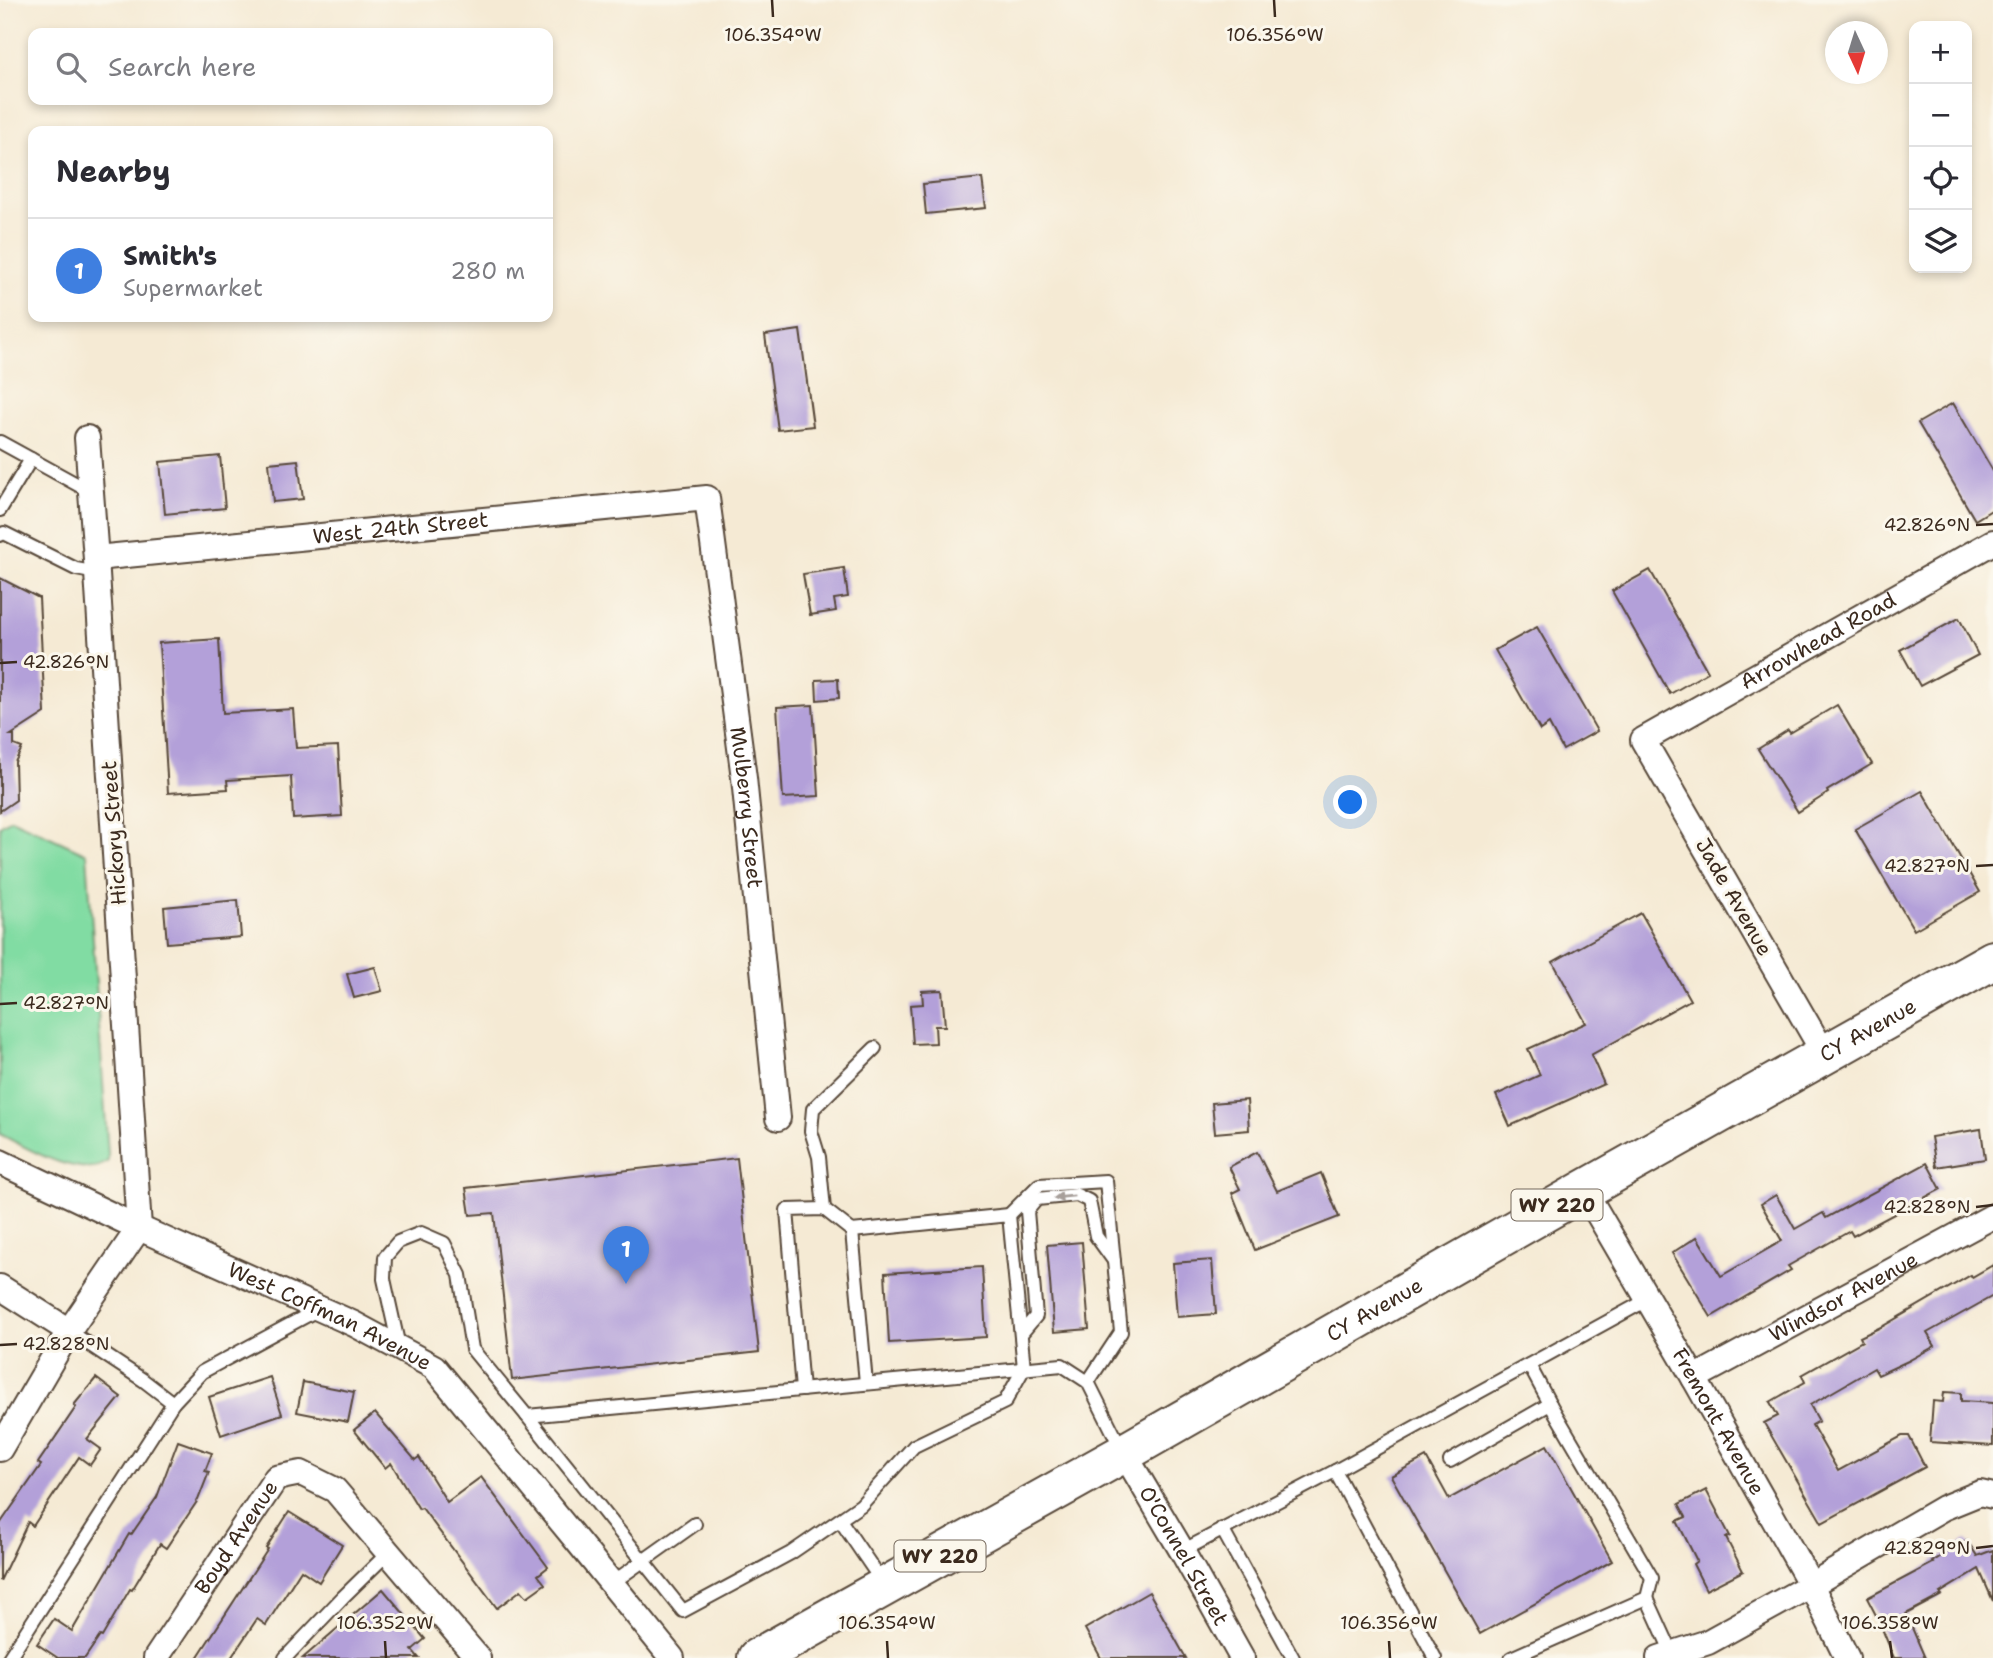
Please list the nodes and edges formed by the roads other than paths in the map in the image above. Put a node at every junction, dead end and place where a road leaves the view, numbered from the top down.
1 (87, 438) dead end
2 (0, 442) edge
3 (31, 459) junction
4 (91, 492) junction
5 (707, 498) joint
6 (0, 512) edge
7 (2, 534) edge
8 (1993, 542) edge
9 (97, 565) junction
10 (1643, 740) joint
11 (1993, 960) edge
12 (875, 1048) dead end
13 (1825, 1055) junction
14 (778, 1118) dead end
15 (0, 1161) edge
16 (1584, 1190) junction
17 (824, 1209) junction
18 (1009, 1215) junction
19 (1993, 1216) edge
20 (139, 1228) junction
21 (852, 1231) junction
22 (1114, 1261) junction
23 (0, 1287) edge
24 (1647, 1300) junction
25 (319, 1308) junction
26 (69, 1331) junction
27 (1021, 1334) junction
28 (399, 1349) junction
29 (1529, 1365) junction
30 (1024, 1368) junction
31 (1694, 1378) junction
32 (1088, 1382) junction
33 (866, 1383) junction
34 (802, 1390) junction
35 (173, 1403) junction
36 (1550, 1404) junction
37 (527, 1416) junction
38 (0, 1449) edge
39 (1124, 1453) junction
40 (1450, 1461) dead end
41 (1335, 1471) junction
42 (1987, 1495) edge
43 (840, 1520) junction
44 (695, 1524) dead end
45 (1222, 1529) junction
46 (1182, 1551) junction
47 (388, 1553) junction
48 (643, 1562) junction
49 (612, 1583) junction
50 (1811, 1585) junction
51 (886, 1586) junction
52 (1647, 1598) junction
53 (1666, 1656) edge
54 (9, 1658) edge
55 (156, 1658) edge
56 (285, 1658) edge
57 (478, 1658) edge
58 (672, 1658) edge
59 (757, 1658) edge
60 (1242, 1658) edge
61 (1293, 1658) edge
62 (1435, 1658) edge
63 (1511, 1658) edge
64 (1847, 1658) edge

1 - 4 street, Hickory Street
2 - 3 lane
3 - 4 lane
3 - 6 lane
4 - 9 street, Hickory Street
5 - 9 street, West 24th Street
5 - 14 street, Mulberry Street
6 - 7 lane
7 - 9 lane
8 - 10 street, Arrowhead Road
9 - 20 street, Hickory Street
10 - 13 street, Jade Avenue
11 - 13 main road, CY Avenue / WY 220
12 - 17 lane
13 - 16 main road, CY Avenue / WY 220
15 - 20 street, West Coffman Avenue
16 - 24 street, Fremont Avenue
16 - 39 main road, CY Avenue / WY 220
17 - 21 lane
17 - 34 lane
18 - 21 lane
18 - 22 lane
18 - 27 lane
19 - 31 street, Windsor Avenue
20 - 25 street, West Coffman Avenue
20 - 26 street
21 - 33 lane
22 -> 27 lane
22 - 32 lane
23 - 26 street
24 - 29 lane
24 - 31 street, Fremont Avenue
25 - 28 street, West Coffman Avenue
25 - 35 lane
26 - 35 lane
26 - 38 street
27 - 30 lane
28 - 37 lane
28 - 49 street, West Coffman Avenue
29 - 36 lane
29 - 41 lane
30 - 32 lane
30 - 33 lane
30 - 43 lane
31 - 50 street, Fremont Avenue
32 - 39 lane
33 - 34 lane
34 - 37 lane
35 - 54 lane
36 - 40 lane
36 - 52 lane
37 - 48 lane
39 - 46 street, O'Connel Street
39 - 51 main road, CY Avenue / WY 220
41 - 45 lane
41 - 62 lane
42 - 50 street
43 - 48 lane
43 - 51 lane
44 - 48 lane
45 - 46 lane
45 - 61 lane
46 - 60 street, O'Connel Street
47 - 55 street, Boyd Avenue
47 - 56 lane
47 - 57 street, Boyd Avenue
48 - 49 lane
49 - 58 street, West Coffman Avenue
50 - 53 street
50 - 64 street, Fremont Avenue
51 - 59 main road, CY Avenue / WY 220
52 - 53 lane
52 - 63 lane

